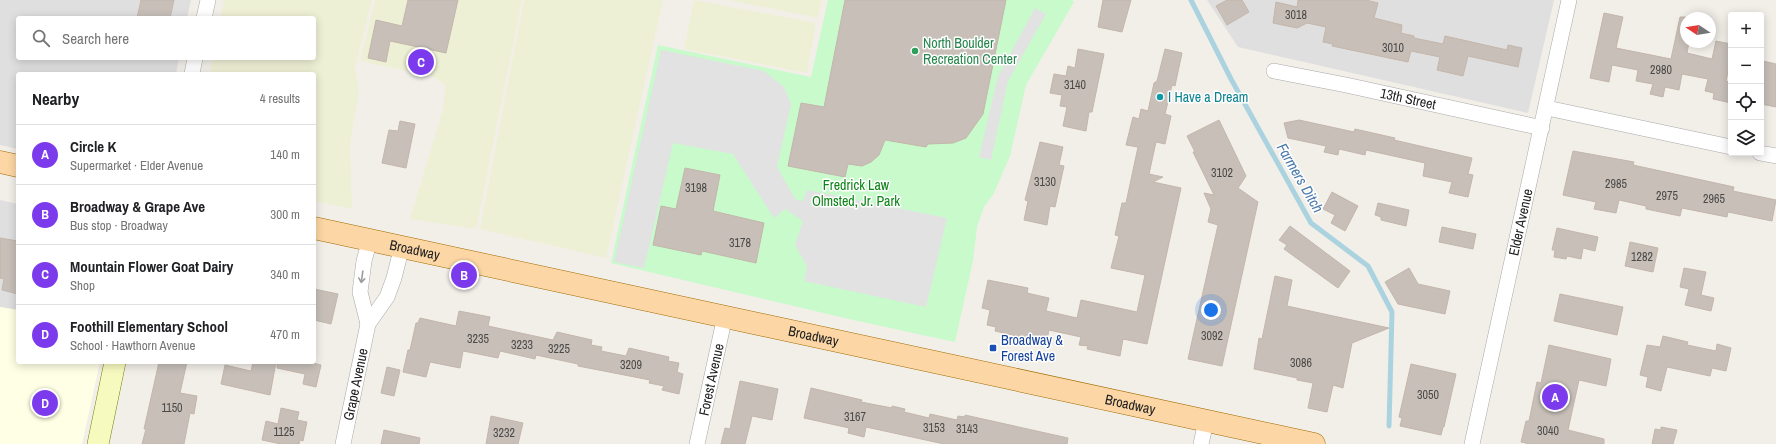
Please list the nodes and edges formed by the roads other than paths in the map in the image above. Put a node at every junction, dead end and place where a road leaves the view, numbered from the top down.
1 (208, 0) edge
2 (1569, 0) edge
3 (204, 16) edge
4 (196, 60) edge
5 (1274, 71) dead end
6 (192, 72) edge
7 (1547, 108) junction
8 (1542, 128) junction
9 (1728, 146) edge
10 (1764, 154) edge
11 (1776, 156) edge
12 (0, 162) edge
13 (16, 166) edge
14 (316, 228) edge
15 (370, 239) junction
16 (402, 246) junction
17 (725, 316) junction
18 (368, 324) junction
19 (115, 364) edge
20 (1206, 420) junction
21 (98, 444) edge
22 (343, 444) edge
23 (697, 444) edge
24 (1201, 444) edge
25 (1314, 444) edge
26 (1472, 444) edge

1 - 3 street
2 - 7 street, Elder Avenue
4 - 6 street
5 - 8 street, 13th Street
7 - 8 street, Elder Avenue
7 - 9 street
8 - 26 street, Elder Avenue
10 - 11 street
12 - 13 main road
14 - 15 main road, Broadway
15 - 16 main road, Broadway
15 -> 18 street, Grape Avenue
16 - 17 main road, Broadway
16 - 18 street, Grape Avenue
17 - 20 main road, Broadway
17 - 23 street, Forest Avenue
18 - 22 street, Grape Avenue
19 - 21 street
20 - 24 street
20 - 25 main road, Broadway

